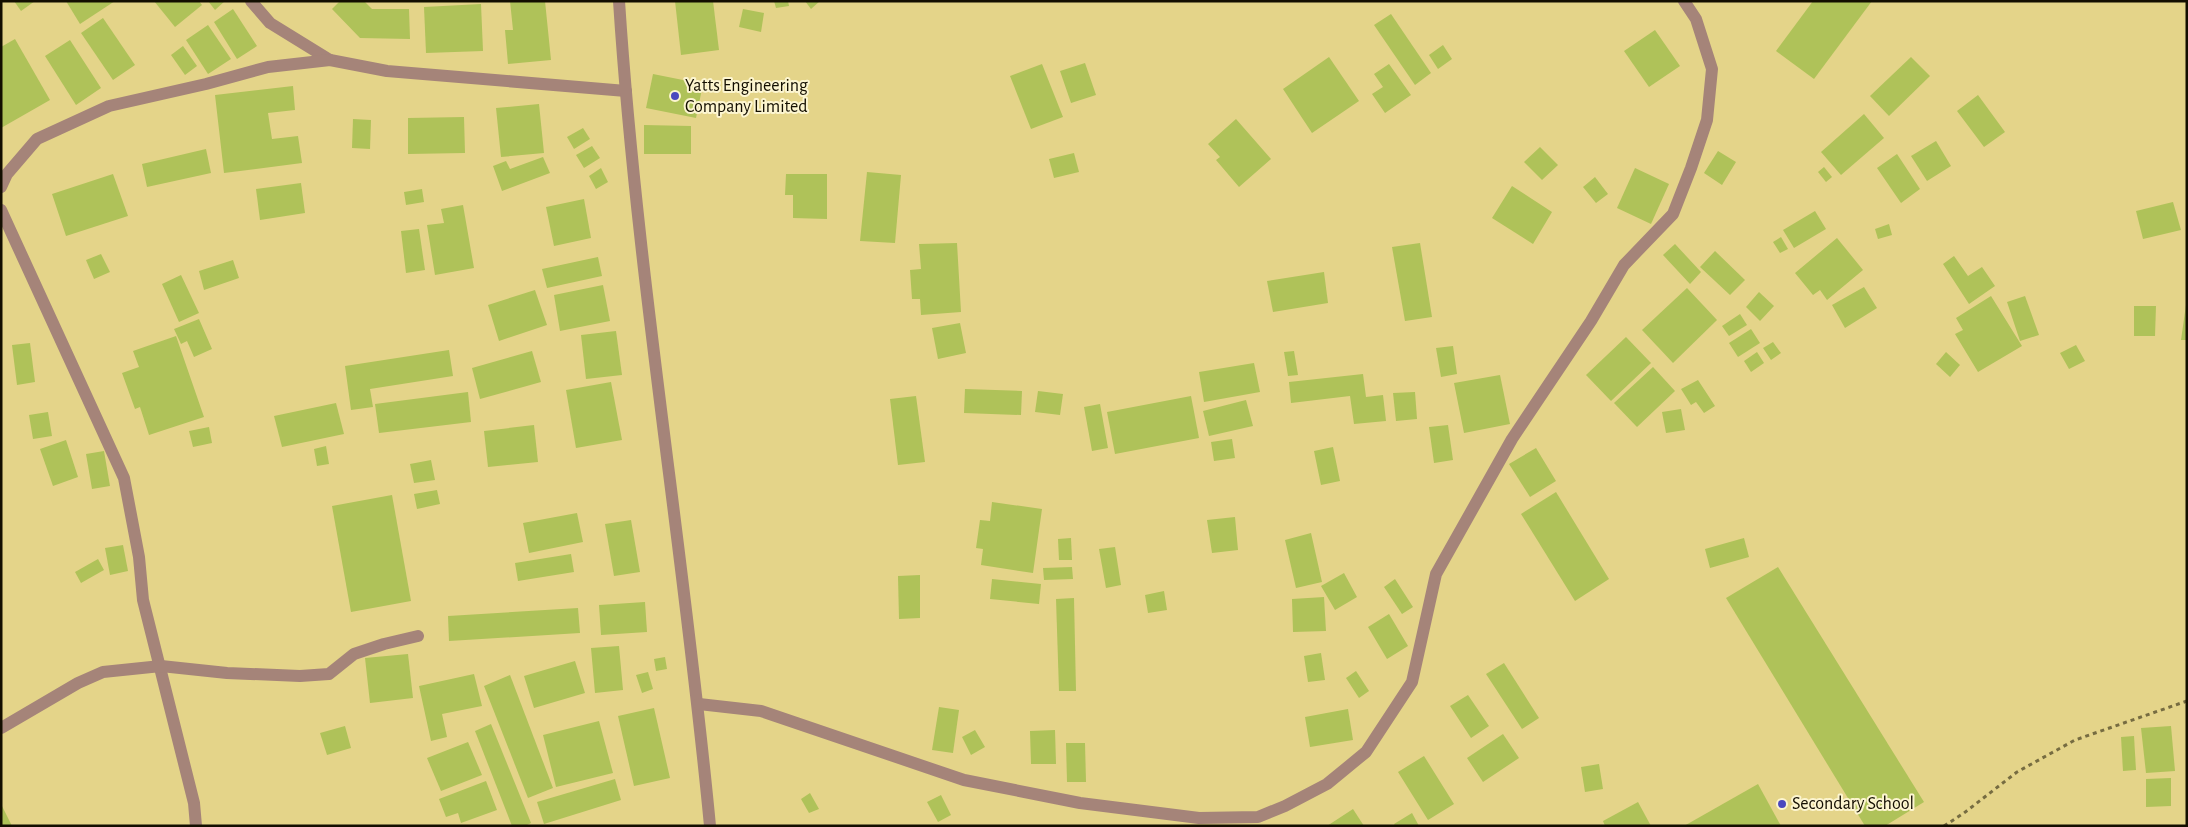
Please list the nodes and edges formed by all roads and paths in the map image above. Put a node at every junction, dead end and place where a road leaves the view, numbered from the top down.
1 (251, 1) edge
2 (619, 1) edge
3 (1684, 1) edge
4 (330, 60) junction
5 (626, 91) junction
6 (1, 187) edge
7 (1, 210) edge
8 (418, 636) dead end
9 (161, 666) junction
10 (2187, 701) edge
11 (699, 704) junction
12 (1, 728) edge
13 (1261, 821) edge
14 (196, 826) edge
15 (710, 826) edge
16 (1944, 826) edge

1 - 4 street
2 - 5 street
3 - 13 street
4 - 5 street
4 - 6 street
5 - 11 street
7 - 9 street
8 - 9 street
9 - 12 street
9 - 14 street
10 - 16 path
11 - 13 street
11 - 15 street

